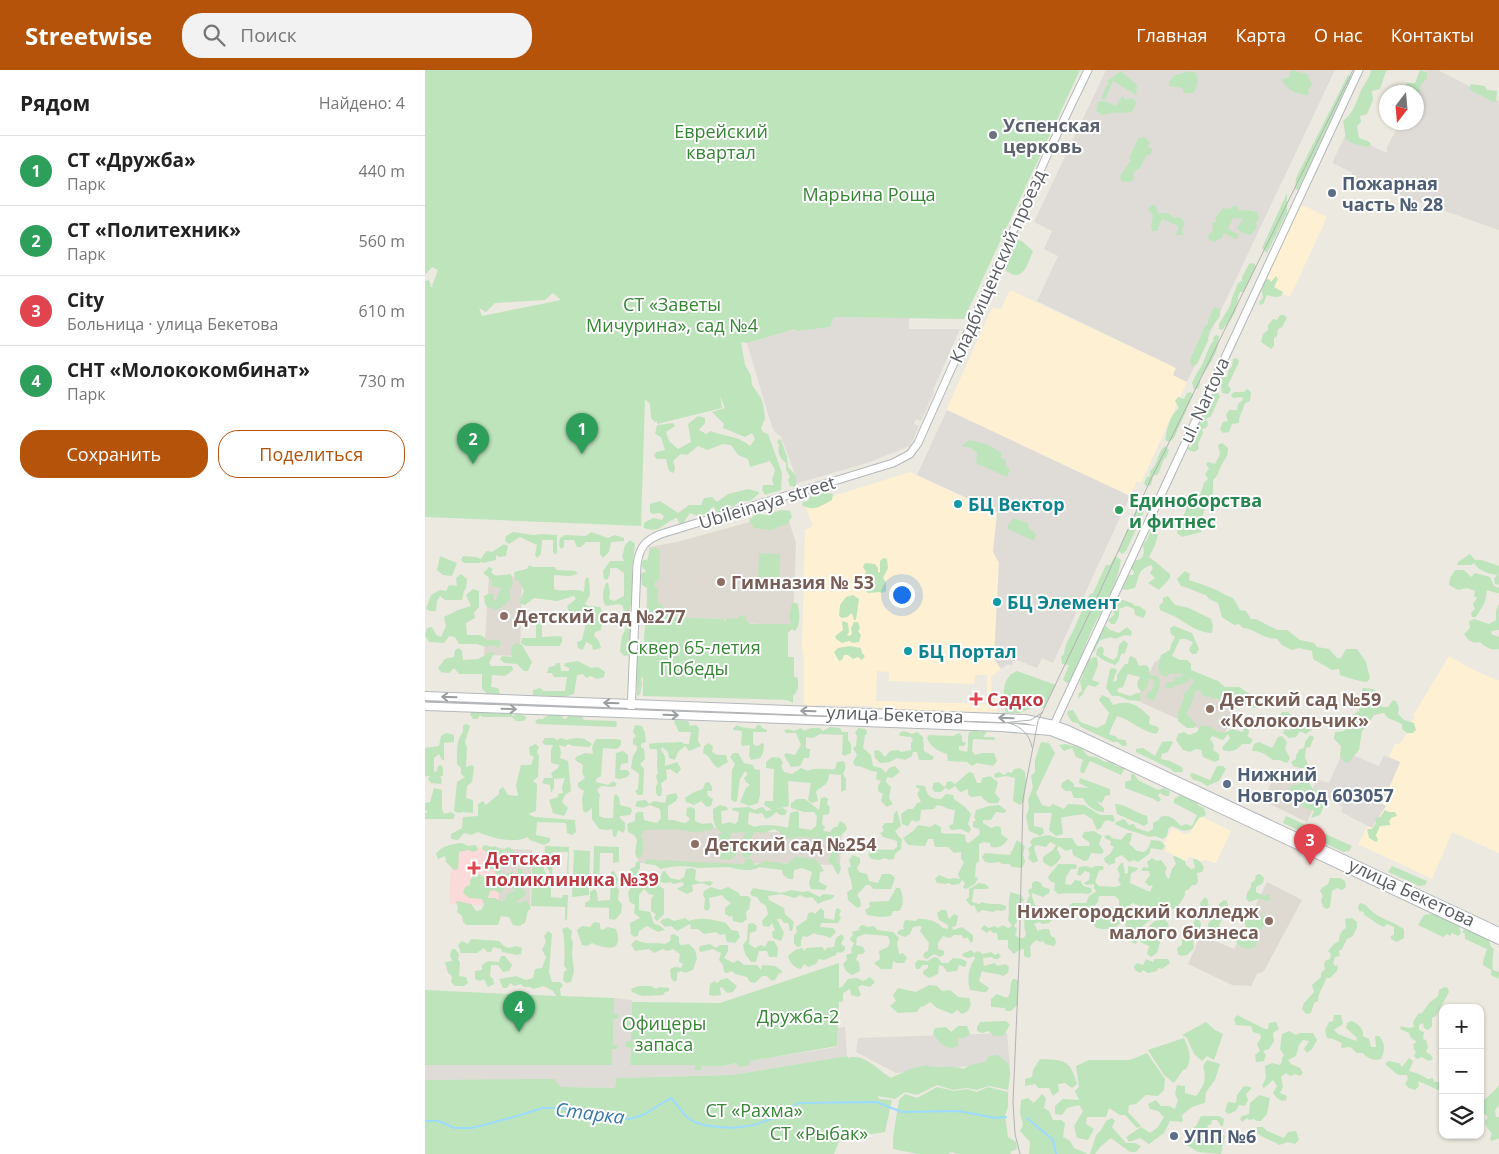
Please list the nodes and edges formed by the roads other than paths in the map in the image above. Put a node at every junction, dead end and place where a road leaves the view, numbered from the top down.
1 (1088, 70) edge
2 (1359, 70) edge
3 (904, 458) joint
4 (425, 696) edge
5 (631, 704) junction
6 (425, 706) edge
7 (631, 714) junction
8 (1053, 728) junction
9 (1499, 932) edge
10 (1499, 940) edge

1 - 3 street, Кладбищенский проезд
2 - 8 street, ul. Nartova
3 - 5 street, Ubileinaya street
5 -> 4 main road, улица Бекетова
5 - 7 street
8 -> 5 main road, улица Бекетова
6 -> 7 main road, улица Бекетова
7 -> 8 main road, улица Бекетова
8 - 9 main road, улица Бекетова
8 - 10 main road, улица Бекетова

